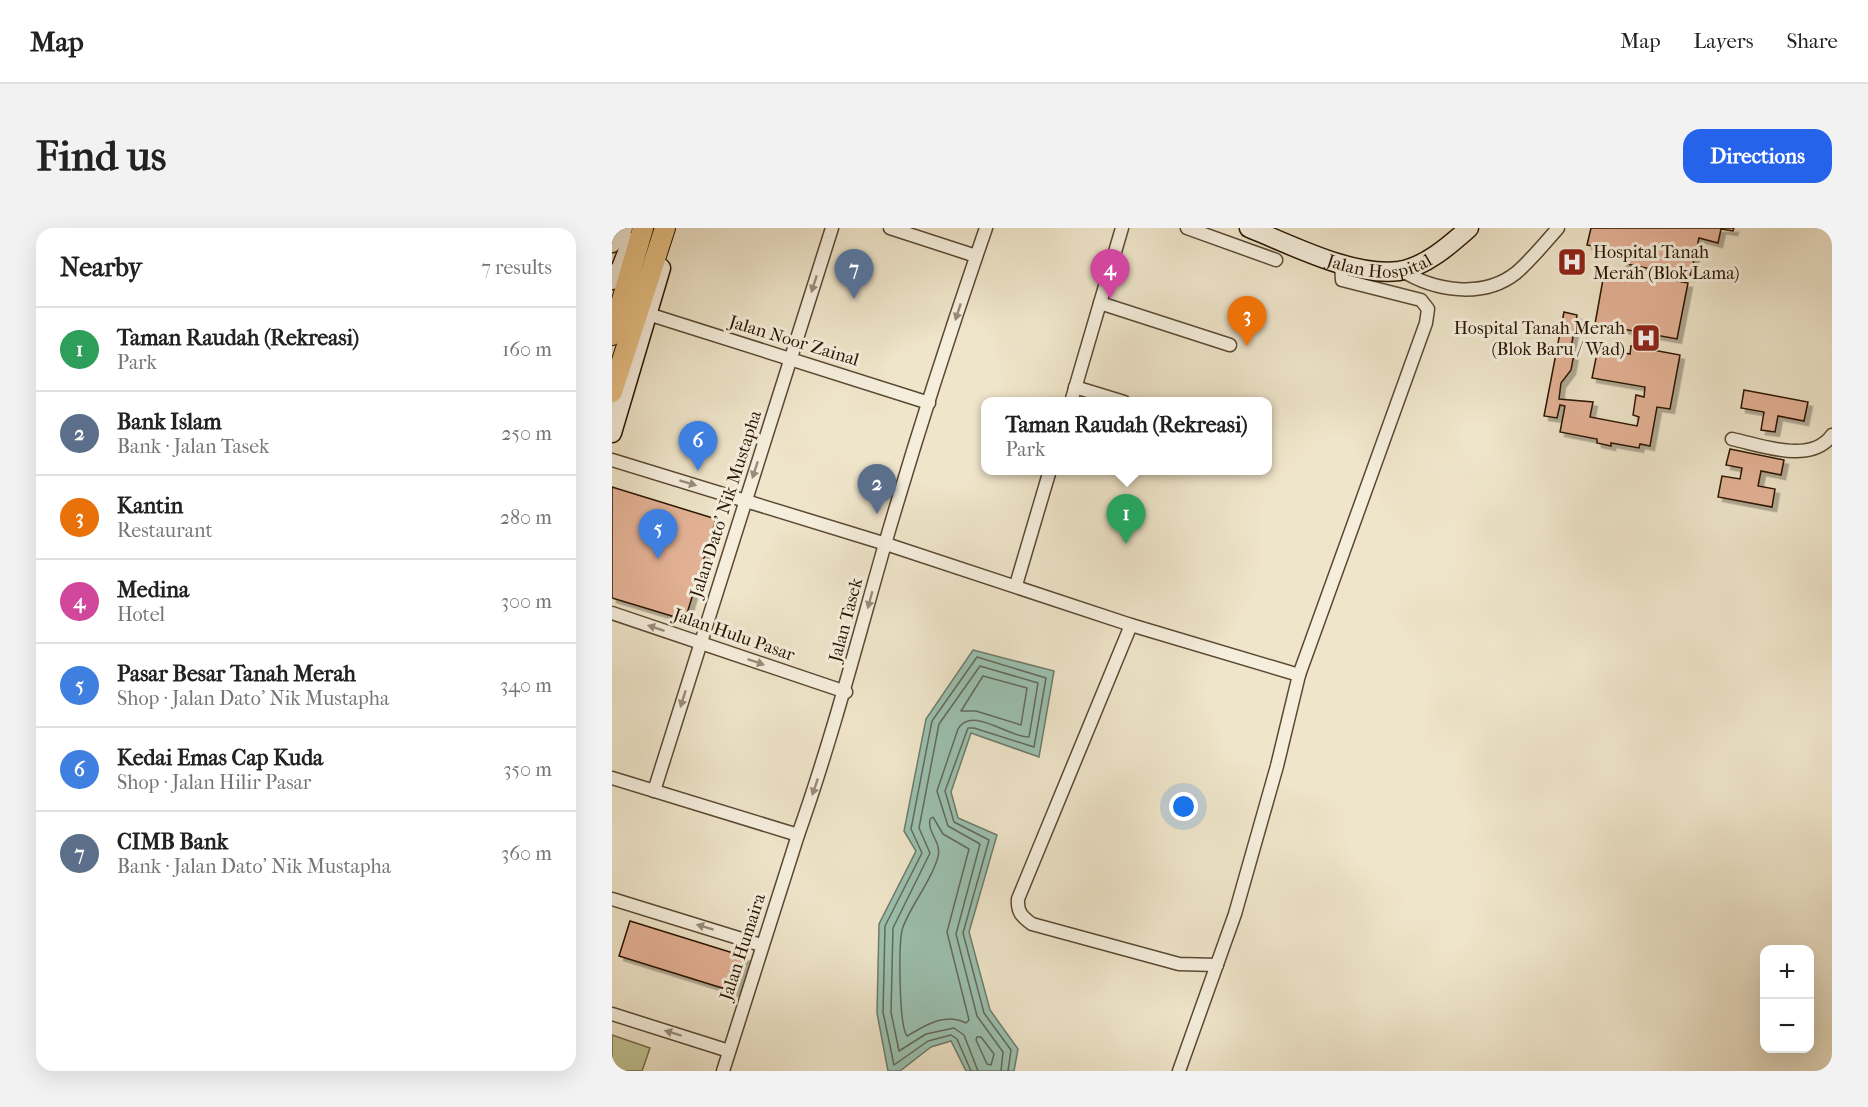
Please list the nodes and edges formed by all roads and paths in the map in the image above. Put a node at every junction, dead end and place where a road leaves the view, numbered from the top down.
1 (623, 228) edge
2 (635, 228) edge
3 (643, 228) edge
4 (656, 228) edge
5 (665, 228) edge
6 (673, 228) edge
7 (832, 228) edge
8 (890, 228) edge
9 (986, 228) edge
10 (1122, 228) edge
11 (1187, 228) edge
12 (1249, 228) edge
13 (1469, 228) edge
14 (1558, 228) edge
15 (612, 243) edge
16 (976, 256) junction
17 (1276, 260) dead end
18 (1341, 263) junction
19 (1401, 270) junction
20 (612, 280) edge
21 (1100, 303) junction
22 (617, 304) edge
23 (648, 314) junction
24 (612, 335) edge
25 (1230, 345) dead end
26 (790, 359) junction
27 (612, 368) edge
28 (1075, 387) junction
29 (612, 392) edge
30 (1072, 397) edge
31 (1108, 397) edge
32 (929, 403) junction
33 (612, 433) edge
34 (1832, 435) edge
35 (1732, 439) dead end
36 (612, 460) edge
37 (1049, 475) edge
38 (745, 501) junction
39 (885, 544) junction
40 (1016, 585) junction
41 (612, 614) edge
42 (1131, 624) junction
43 (701, 643) junction
44 (1299, 675) junction
45 (846, 692) junction
46 (612, 778) edge
47 (654, 791) junction
48 (798, 835) junction
49 (612, 899) edge
50 (761, 945) junction
51 (1217, 965) junction
52 (612, 1014) edge
53 (729, 1051) junction
54 (723, 1071) edge
55 (1179, 1071) edge

1 - 15 main road
2 - 20 main road
3 - 22 main road
4 - 22 main road
5 - 29 main road
6 - 23 main road
7 -> 26 street, Jalan Dato' Nik Mustapha
8 - 16 street
9 - 16 street, Jalan Tasek
10 - 21 street
11 - 17 street
12 - 18 main road, Jalan Hospital
13 - 19 main road, Jalan Hospital
14 - 19 street
16 -> 32 street, Jalan Tasek
18 - 19 main road, Jalan Hospital
18 - 44 street
21 - 25 street
21 - 28 street
22 - 24 main road
22 - 27 main road
23 - 26 street, Jalan Noor Zainal
23 - 33 main road
26 - 32 street, Jalan Noor Zainal
26 -> 38 street, Jalan Dato' Nik Mustapha
28 - 30 street
28 - 31 street
32 - 39 street, Jalan Tasek
34 - 35 street
36 -> 38 street
37 - 40 street
38 - 39 street
38 - 43 street, Jalan Dato' Nik Mustapha
39 - 40 street
39 -> 45 street, Jalan Tasek
40 - 42 street
43 -> 41 street, Jalan Hulu Pasar
42 - 44 street
42 - 51 street
43 -> 45 street, Jalan Hulu Pasar
43 -> 47 street, Jalan Dato' Nik Mustapha
44 - 51 street
45 -> 48 street, Jalan Tasek
46 - 47 street
47 - 48 street
48 - 50 street, Jalan Humaira
50 -> 49 street
50 - 53 street, Jalan Humaira
51 - 55 street
53 -> 52 street
53 - 54 street, Jalan Humaira

